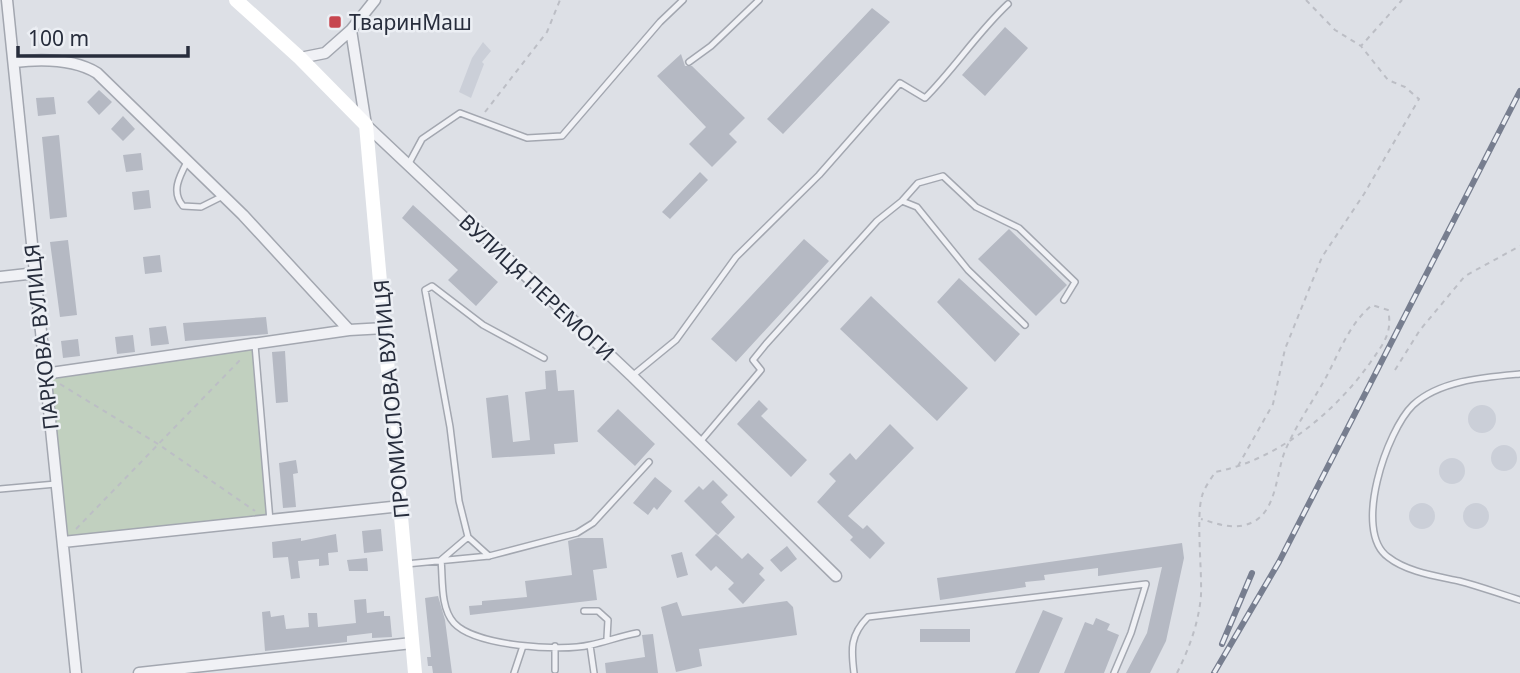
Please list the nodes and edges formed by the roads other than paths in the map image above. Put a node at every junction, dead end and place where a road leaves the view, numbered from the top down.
1 (7, 0) edge
2 (236, 0) edge
3 (376, 0) edge
4 (683, 0) edge
5 (758, 0) edge
6 (1008, 4) dead end
7 (351, 30) junction
8 (300, 58) junction
9 (14, 62) junction
10 (689, 62) dead end
11 (366, 125) junction
12 (187, 162) junction
13 (408, 165) junction
14 (223, 196) junction
15 (902, 201) junction
16 (36, 273) junction
17 (0, 277) edge
18 (1065, 300) dead end
19 (1025, 325) dead end
20 (385, 328) junction
21 (349, 330) junction
22 (255, 345) junction
23 (544, 358) dead end
24 (44, 374) junction
25 (1520, 374) edge
26 (632, 376) junction
27 (700, 442) junction
28 (649, 462) dead end
29 (57, 484) junction
30 (0, 489) edge
31 (401, 506) junction
32 (270, 521) junction
33 (468, 537) junction
34 (63, 542) junction
35 (489, 556) junction
36 (441, 560) junction
37 (406, 564) junction
38 (836, 576) dead end
39 (1520, 600) edge
40 (584, 611) dead end
41 (637, 633) dead end
42 (607, 638) junction
43 (412, 643) junction
44 (590, 645) junction
45 (523, 646) junction
46 (555, 646) junction
47 (209, 669) edge
48 (555, 670) dead end
49 (76, 673) edge
50 (139, 673) edge
51 (415, 673) edge
52 (514, 673) edge
53 (594, 673) edge
54 (854, 673) edge
55 (1114, 673) edge

1 - 9 street, ПАРКОВА ВУЛИЦЯ
2 - 8 street, ВУЛИЦЯ ПЕРЕМОГИ
3 - 7 street
4 - 13 lane
5 - 10 lane
6 - 26 lane
7 - 8 street
7 - 11 street
8 - 11 street, ВУЛИЦЯ ПЕРЕМОГИ
9 - 12 street
9 - 16 street, ПАРКОВА ВУЛИЦЯ
11 - 13 street, ВУЛИЦЯ ПЕРЕМОГИ
11 - 20 street, ПРОМИСЛОВА ВУЛИЦЯ
12 - 14 street
12 - 14 lane
13 - 26 street, ВУЛИЦЯ ПЕРЕМОГИ
14 - 21 street
15 - 18 lane
15 - 19 lane
15 - 27 lane
16 - 17 street
16 - 24 street, ПАРКОВА ВУЛИЦЯ
20 - 21 street
20 - 31 street, ПРОМИСЛОВА ВУЛИЦЯ
21 - 22 street
22 - 24 street
22 - 32 lane
23 - 33 lane
24 - 29 street, ПАРКОВА ВУЛИЦЯ
25 - 39 lane
26 - 27 street, ВУЛИЦЯ ПЕРЕМОГИ
27 - 38 street, ВУЛИЦЯ ПЕРЕМОГИ
28 - 35 lane
29 - 30 lane
29 - 34 street, ПАРКОВА ВУЛИЦЯ
31 - 32 street
31 - 37 street, ПРОМИСЛОВА ВУЛИЦЯ
32 - 34 street
33 - 35 lane
33 - 36 lane
34 - 49 street, ПАРКОВА ВУЛИЦЯ
35 - 36 lane
36 - 37 lane
36 - 45 lane
37 - 43 street, ПРОМИСЛОВА ВУЛИЦЯ
40 - 42 lane
41 - 42 lane
42 - 44 lane
43 - 47 street
43 - 51 street, ПРОМИСЛОВА ВУЛИЦЯ
44 - 46 lane
44 - 53 lane
45 - 46 lane
45 - 52 lane
46 - 48 lane
47 - 50 street
54 - 55 lane

